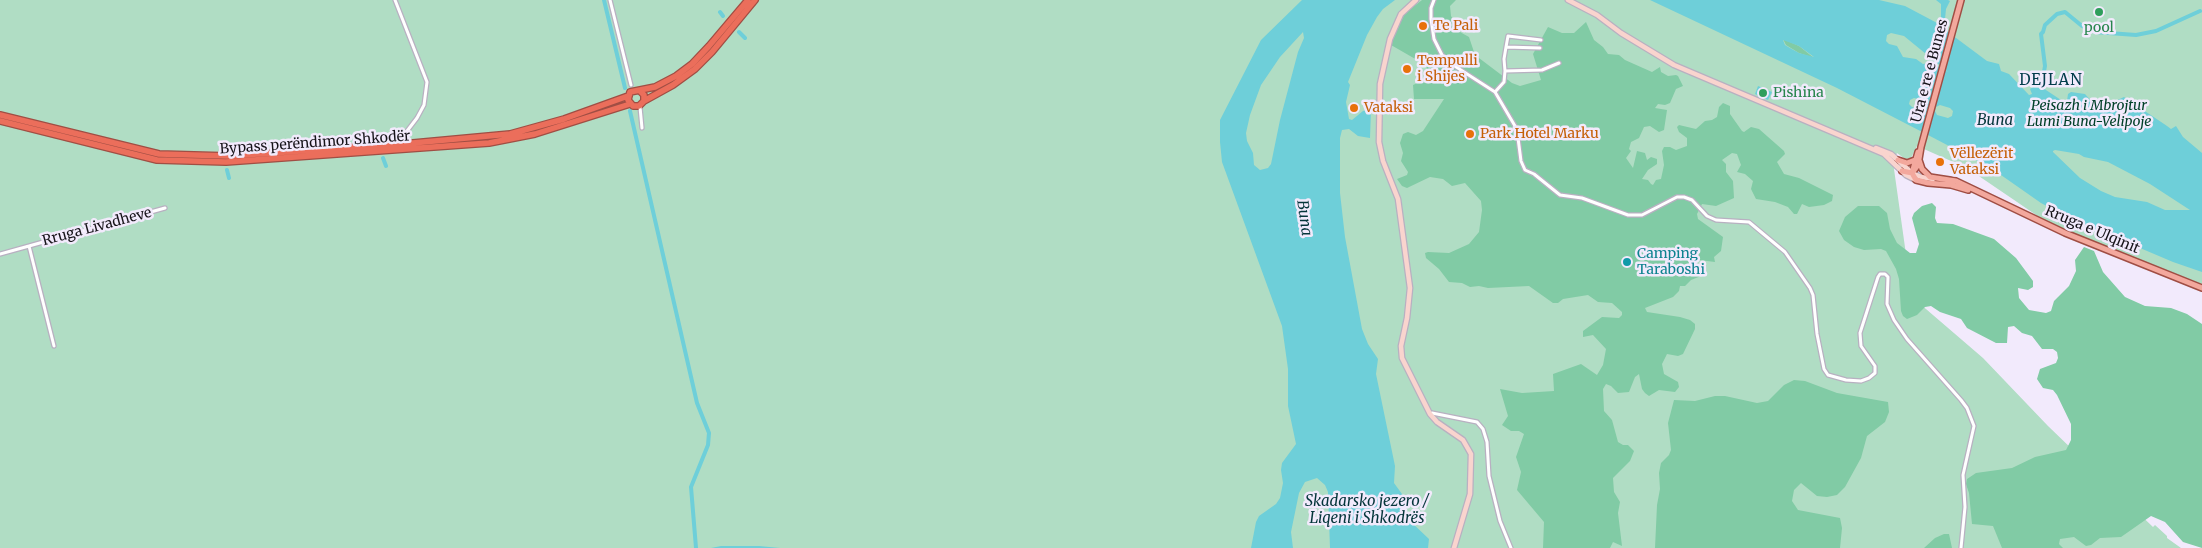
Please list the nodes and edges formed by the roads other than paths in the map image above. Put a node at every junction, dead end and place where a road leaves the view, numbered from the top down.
1 (395, 0) edge
2 (610, 0) edge
3 (748, 0) edge
4 (755, 0) edge
5 (1416, 0) edge
6 (1434, 0) edge
7 (1570, 0) edge
8 (1961, 0) edge
9 (1541, 40) dead end
10 (1506, 47) junction
11 (1540, 48) dead end
12 (1559, 63) dead end
13 (1505, 71) junction
14 (631, 85) junction
15 (639, 91) junction
16 (1495, 92) junction
17 (629, 94) junction
18 (642, 103) junction
19 (632, 105) junction
20 (639, 112) junction
21 (0, 115) edge
22 (0, 121) edge
23 (642, 128) dead end
24 (404, 135) dead end
25 (1867, 147) junction
26 (1898, 160) junction
27 (1917, 160) junction
28 (1902, 171) junction
29 (1912, 173) junction
30 (1935, 179) junction
31 (1916, 180) junction
32 (1975, 191) junction
33 (165, 208) dead end
34 (29, 246) junction
35 (0, 254) edge
36 (2202, 288) edge
37 (54, 346) dead end
38 (1430, 414) junction
39 (1454, 548) edge
40 (1511, 548) edge
41 (1962, 548) edge

1 - 24 street
2 - 14 street
3 - 15 highway, Bypass perëndimor Shkodër
4 - 18 highway, Bypass perëndimor Shkodër
5 - 38 main road
6 - 16 street
7 - 25 main road, Rruga e Ulqinit
8 - 27 main road, Ura e re e Bunes
9 - 10 street
10 - 11 street
10 - 13 street
12 - 13 street
13 - 16 street
14 - 15 street
14 - 17 street
15 - 17 highway, Bypass perëndimor Shkodër
15 - 18 highway
16 - 41 street
17 - 19 highway
17 - 21 highway, Bypass perëndimor Shkodër
18 - 19 highway, Bypass perëndimor Shkodër
18 - 20 street
19 - 20 street
19 - 22 highway, Bypass perëndimor Shkodër
20 - 23 street
25 - 26 main road, Rruga e Ulqinit
25 - 28 main road, Rruga e Ulqinit
26 - 27 main road
26 - 29 main road, Rruga e Ulqinit
27 - 29 main road, Ura e re e Bunes
27 - 30 main road
28 - 29 main road
28 - 31 main road, Rruga e Ulqinit
29 - 30 main road, Rruga e Ulqinit
29 - 31 main road
30 - 32 main road, Rruga e Ulqinit
31 - 32 main road, Rruga e Ulqinit
32 - 36 main road, Rruga e Ulqinit
33 - 34 street, Rruga Livadheve
34 - 35 street, Rruga Livadheve
34 - 37 street
38 - 39 main road
38 - 40 street

